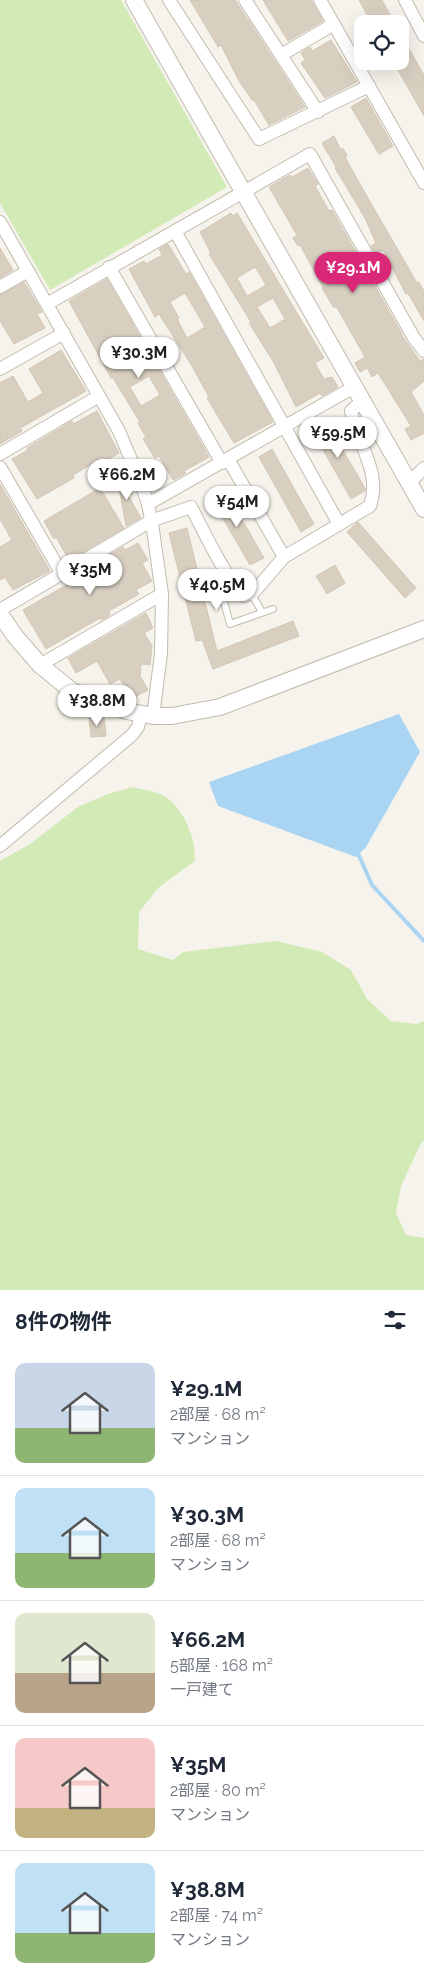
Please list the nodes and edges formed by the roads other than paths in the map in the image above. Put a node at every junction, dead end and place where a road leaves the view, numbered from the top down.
1 (134, 0) edge
2 (169, 0) edge
3 (320, 0) edge
4 (405, 0) edge
5 (248, 1) edge
6 (334, 24) junction
7 (424, 36) edge
8 (281, 55) junction
9 (369, 86) junction
10 (318, 112) junction
11 (424, 183) edge
12 (242, 192) junction
13 (0, 222) edge
14 (175, 231) junction
15 (109, 267) junction
16 (28, 271) junction
17 (0, 287) edge
18 (47, 304) junction
19 (64, 333) junction
20 (424, 351) edge
21 (0, 369) edge
22 (358, 394) junction
23 (99, 396) junction
24 (285, 427) junction
25 (0, 454) edge
26 (225, 461) junction
27 (0, 468) edge
28 (424, 468) edge
29 (409, 483) junction
30 (148, 504) junction
31 (424, 509) edge
32 (151, 521) junction
33 (339, 524) junction
34 (284, 557) junction
35 (224, 570) junction
36 (62, 574) junction
37 (251, 593) junction
38 (162, 594) junction
39 (273, 608) dead end
40 (0, 610) edge
41 (262, 612) junction
42 (0, 614) edge
43 (424, 629) edge
44 (40, 665) junction
45 (147, 715) junction
46 (0, 846) edge

1 - 12 street
2 - 10 street
3 - 6 street
4 - 7 street
5 - 8 street
6 - 8 street
6 - 9 street
8 - 10 street
9 - 10 street
9 - 11 street
12 - 14 street
12 - 20 street
12 - 22 street
13 - 16 street
14 - 15 street
14 - 24 street
15 - 18 street
15 - 26 street
16 - 17 street
16 - 18 street
18 - 19 street
19 - 21 street
19 - 23 street
22 - 24 street
22 - 29 street
22 - 33 street
23 - 25 street
23 - 30 street
24 - 26 street
24 - 33 street
26 - 30 street
26 - 34 street
27 - 36 street
28 - 29 street
29 - 31 street
30 - 32 street
32 - 35 street
32 - 36 street
32 - 38 street
33 - 34 street
34 - 37 street
35 - 37 street
35 - 41 lane
36 - 40 street
37 - 41 lane
38 - 44 street
38 - 45 street
39 - 41 lane
42 - 44 street
43 - 45 street
44 - 45 street
45 - 46 street

